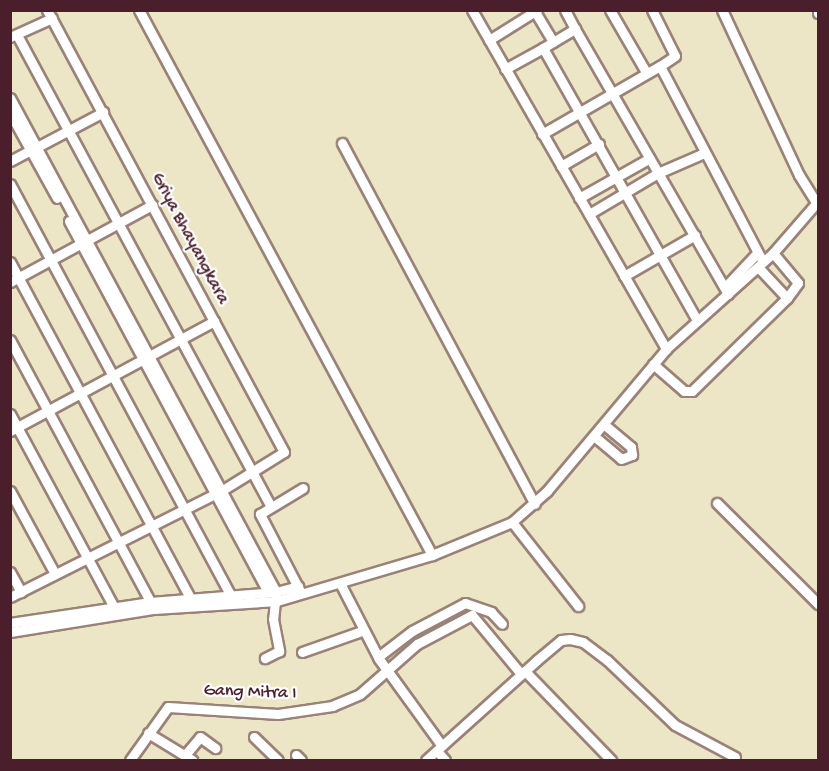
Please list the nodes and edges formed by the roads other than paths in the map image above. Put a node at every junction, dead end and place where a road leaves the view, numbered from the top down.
1 (139, 10) edge
2 (471, 10) edge
3 (564, 10) edge
4 (610, 10) edge
5 (652, 10) edge
6 (722, 10) edge
7 (535, 11) edge
8 (50, 14) edge
9 (575, 29) junction
10 (14, 36) edge
11 (489, 40) junction
12 (553, 42) junction
13 (543, 48) junction
14 (660, 66) junction
15 (505, 69) junction
16 (646, 72) junction
17 (613, 92) junction
18 (10, 98) edge
19 (580, 111) junction
20 (102, 112) junction
21 (10, 113) edge
22 (69, 130) junction
23 (542, 134) junction
24 (342, 143) dead end
25 (599, 144) junction
26 (34, 149) junction
27 (704, 153) junction
28 (650, 158) junction
29 (10, 161) edge
30 (561, 166) junction
31 (658, 173) junction
32 (617, 176) junction
33 (10, 184) edge
34 (625, 193) junction
35 (579, 198) junction
36 (818, 203) edge
37 (152, 205) junction
38 (589, 214) junction
39 (120, 223) junction
40 (694, 235) junction
41 (84, 243) junction
42 (773, 253) junction
43 (757, 254) junction
44 (659, 256) junction
45 (52, 261) junction
46 (10, 262) edge
47 (761, 264) junction
48 (624, 276) junction
49 (15, 280) edge
50 (726, 291) junction
51 (787, 298) junction
52 (697, 320) junction
53 (214, 321) junction
54 (182, 339) junction
55 (10, 340) edge
56 (666, 349) junction
57 (147, 357) junction
58 (653, 364) junction
59 (114, 375) junction
60 (81, 393) junction
61 (49, 410) junction
62 (10, 414) edge
63 (604, 424) junction
64 (14, 429) edge
65 (594, 436) junction
66 (255, 472) junction
67 (303, 488) dead end
68 (10, 491) edge
69 (218, 492) junction
70 (717, 503) dead end
71 (535, 504) junction
72 (270, 505) junction
73 (185, 509) junction
74 (512, 522) junction
75 (152, 526) junction
76 (119, 541) junction
77 (432, 555) junction
78 (86, 557) junction
79 (10, 572) edge
80 (55, 574) junction
81 (341, 585) junction
82 (300, 590) junction
83 (21, 592) junction
84 (230, 593) junction
85 (274, 595) junction
86 (10, 597) edge
87 (190, 597) junction
88 (819, 604) edge
89 (152, 605) junction
90 (578, 606) dead end
91 (114, 607) junction
92 (10, 622) edge
93 (502, 624) dead end
94 (362, 631) junction
95 (10, 632) edge
96 (302, 652) dead end
97 (266, 658) dead end
98 (379, 658) junction
99 (387, 670) junction
100 (523, 673) junction
101 (148, 733) junction
102 (254, 737) dead end
103 (215, 748) dead end
104 (439, 748) junction
105 (735, 757) dead end
106 (188, 758) edge
107 (130, 760) edge
108 (278, 760) edge
109 (426, 760) edge
110 (445, 760) edge
111 (610, 760) edge

1 - 77 street
2 - 11 street
3 - 9 street
4 - 16 street
5 - 14 street
6 - 36 street
7 - 11 street
7 - 12 street
8 - 10 street
8 - 20 street, Griya Bhayangkara
9 - 12 street
9 - 17 street
10 - 22 street
11 - 15 street
12 - 13 street
13 - 15 street
13 - 19 street
14 - 16 street
14 - 27 street
15 - 23 street
16 - 17 street
17 - 19 street
17 - 28 street
18 - 26 street
19 - 23 street
19 - 25 street
20 - 22 street
20 - 37 street, Griya Bhayangkara
21 - 26 street
22 - 26 street
22 - 39 street
23 - 30 street
24 - 71 street
25 - 30 street
25 - 32 street
26 - 29 street
26 - 41 street
27 - 31 street
27 - 43 street
28 - 31 street
28 - 32 street
30 - 35 street
31 - 34 street
31 - 40 street
32 - 34 street
32 - 35 street
33 - 45 street
34 - 38 street
34 - 44 street
35 - 38 street
36 - 42 street
37 - 39 street
37 - 53 street, Griya Bhayangkara
38 - 48 street
39 - 41 street
39 - 54 street
40 - 44 street
40 - 50 street
41 - 45 street
41 - 57 street
42 - 47 street
42 - 51 street
43 - 47 street
43 - 50 street
44 - 48 street
44 - 52 street
45 - 49 street
45 - 59 street
46 - 49 street
47 - 50 street
47 - 51 street
48 - 56 street
49 - 60 street
50 - 52 street
51 - 58 street
52 - 56 street
53 - 54 street
53 - 66 street, Griya Bhayangkara
54 - 57 street
54 - 66 street
55 - 61 street
56 - 58 street
57 - 59 street
57 - 69 street
58 - 63 street
59 - 60 street
59 - 73 street
60 - 61 street
60 - 75 street
61 - 64 street
61 - 76 street
62 - 64 street
63 - 65 street
63 - 65 street
64 - 78 street
65 - 71 street
66 - 69 street
66 - 72 street
67 - 72 street
68 - 80 street
69 - 73 street
69 - 85 street
70 - 88 street
71 - 74 street
72 - 82 street
73 - 75 street
73 - 84 street
74 - 77 street
74 - 90 street
75 - 76 street
75 - 87 street
76 - 78 street
76 - 89 street
77 - 81 street
78 - 80 street
78 - 91 street
79 - 83 street
80 - 83 street
81 - 82 street
81 - 94 street
82 - 85 street
83 - 86 street
84 - 85 street
84 - 87 street
85 - 89 street
85 - 97 street
87 - 89 street
89 - 91 street
89 - 95 street
91 - 92 street
93 - 98 street
94 - 96 street
94 - 98 street
98 - 99 street
99 - 100 street, Gang Mitra I
99 - 101 street, Gang Mitra I
99 - 104 street
100 - 104 street
100 - 105 street
100 - 111 street
101 - 106 street
101 - 107 street
102 - 108 street
103 - 106 street
104 - 109 street
104 - 110 street

